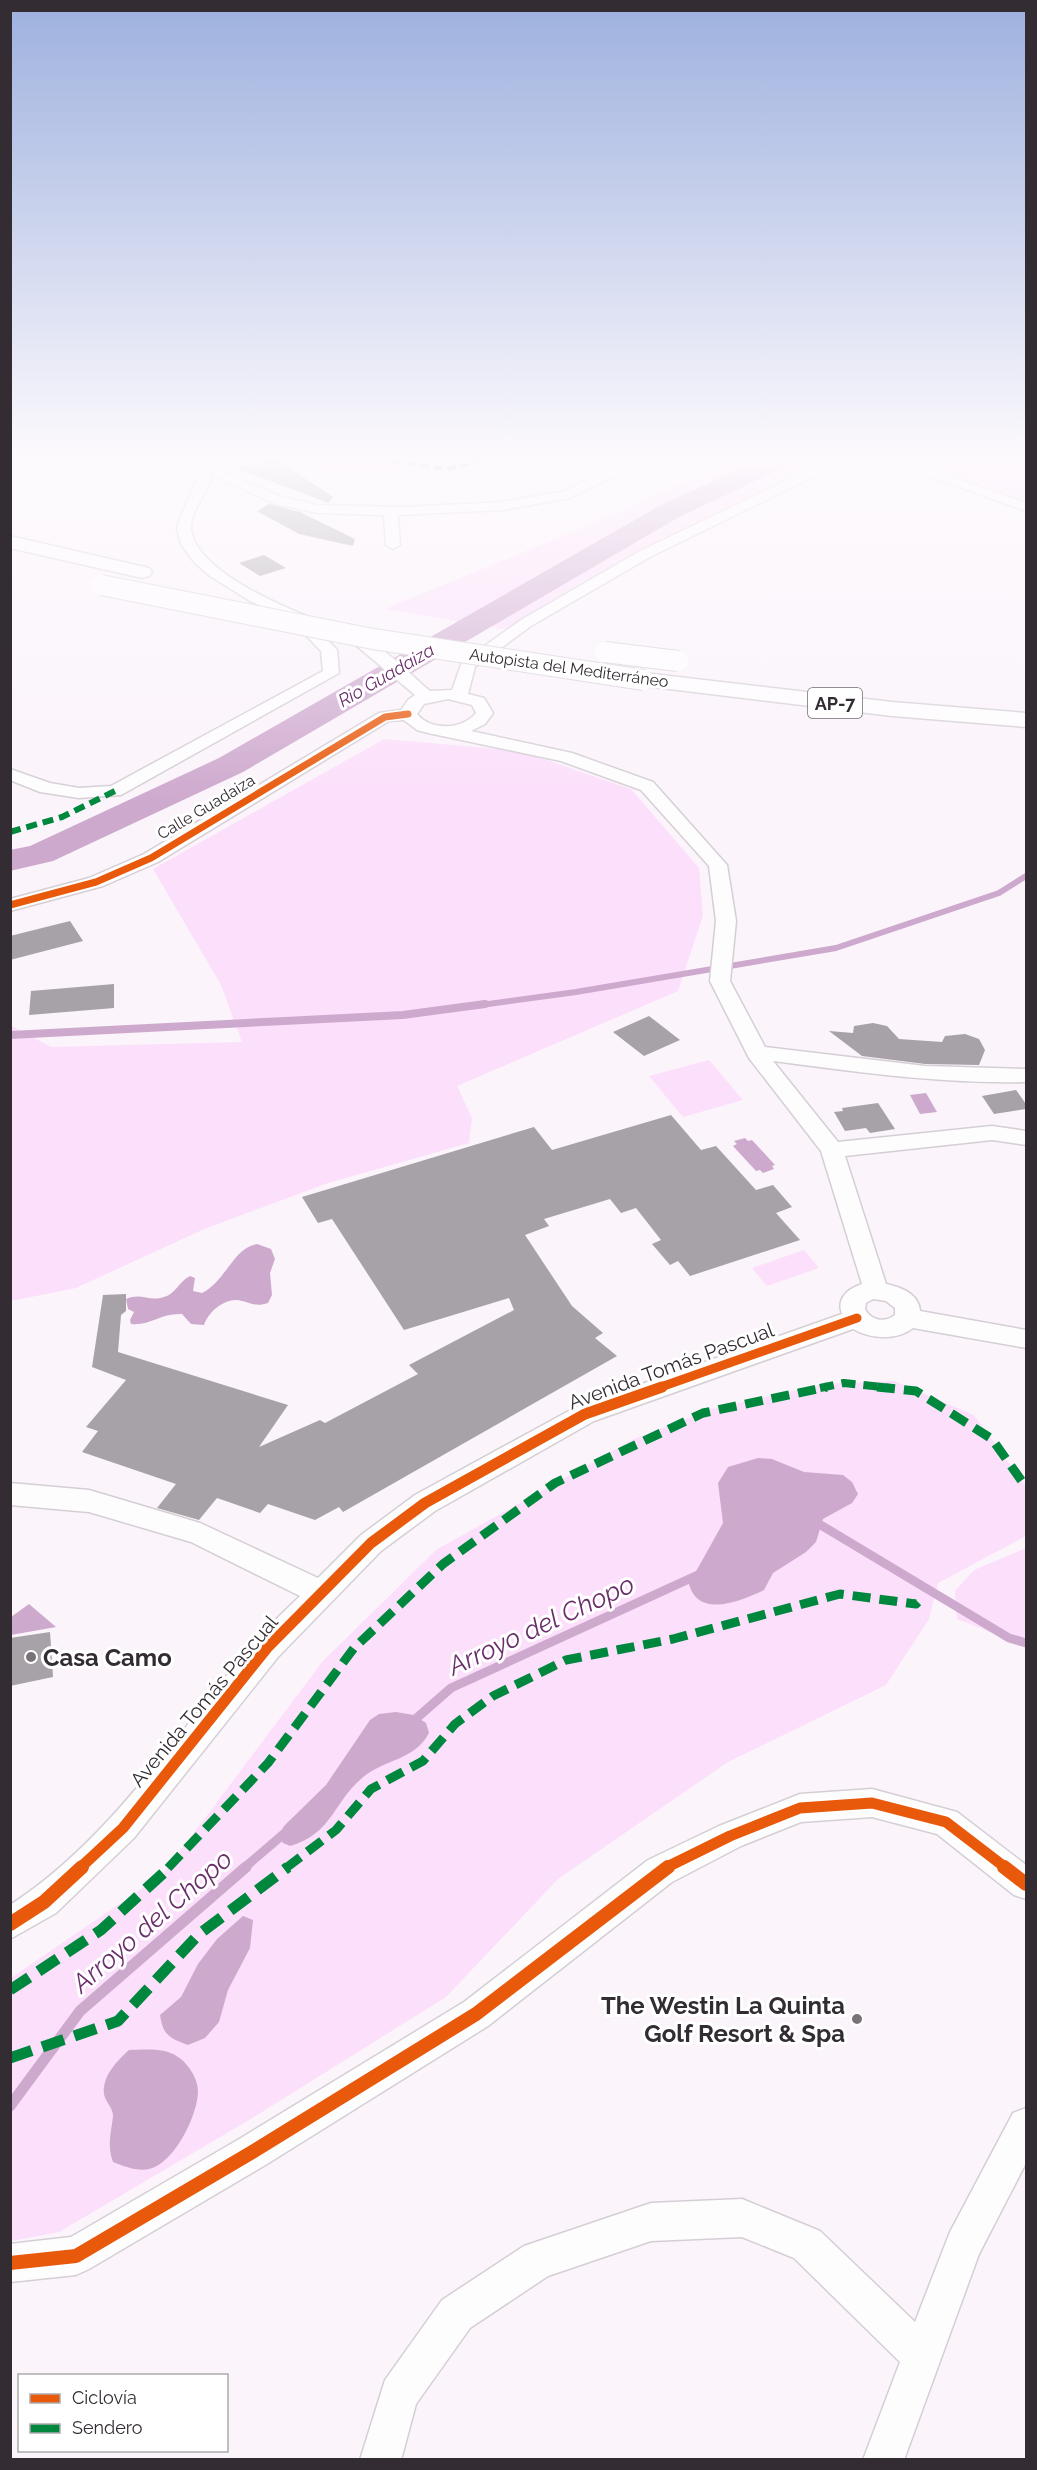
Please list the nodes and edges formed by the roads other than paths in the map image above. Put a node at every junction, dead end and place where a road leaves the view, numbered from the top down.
1 (143, 572) edge
2 (219, 572) edge
3 (613, 572) edge
4 (78, 580) dead end
5 (320, 608) dead end
6 (298, 618) junction
7 (475, 633) dead end
8 (530, 642) dead end
9 (586, 649) dead end
10 (689, 663) dead end
11 (421, 693) junction
12 (459, 695) junction
13 (408, 714) junction
14 (1026, 720) edge
15 (441, 730) junction
16 (10, 774) edge
17 (10, 905) edge
18 (757, 1052) junction
19 (1026, 1074) edge
20 (1026, 1138) edge
21 (832, 1150) junction
22 (876, 1290) junction
23 (857, 1318) junction
24 (908, 1318) junction
25 (1026, 1340) edge
26 (10, 1494) edge
27 (321, 1593) junction
28 (1026, 1884) edge
29 (10, 1924) edge
30 (1026, 2126) edge
31 (10, 2263) edge
32 (921, 2355) junction
33 (380, 2460) edge
34 (883, 2460) edge

1 - 5 highway
2 - 6 street
3 - 12 street
4 - 14 highway, Autopista del Mediterráneo / AP-7, bridge
6 - 11 street
6 - 16 street
7 - 8 highway, Autopista del Mediterráneo
9 - 10 highway, Autopista del Mediterráneo, bridge
11 - 12 street
11 - 13 street
12 - 15 street
13 - 15 street
13 - 17 street, Calle Guadaiza
15 - 18 street
18 - 19 street
18 - 21 street
20 - 21 street
21 - 22 street
22 - 23 street
22 - 24 street
23 - 24 street
23 - 27 street, Avenida Tomás Pascual
24 - 25 street
26 - 27 street
27 - 29 street, Avenida Tomás Pascual
28 - 31 street
30 - 32 street
32 - 33 street
32 - 34 street

